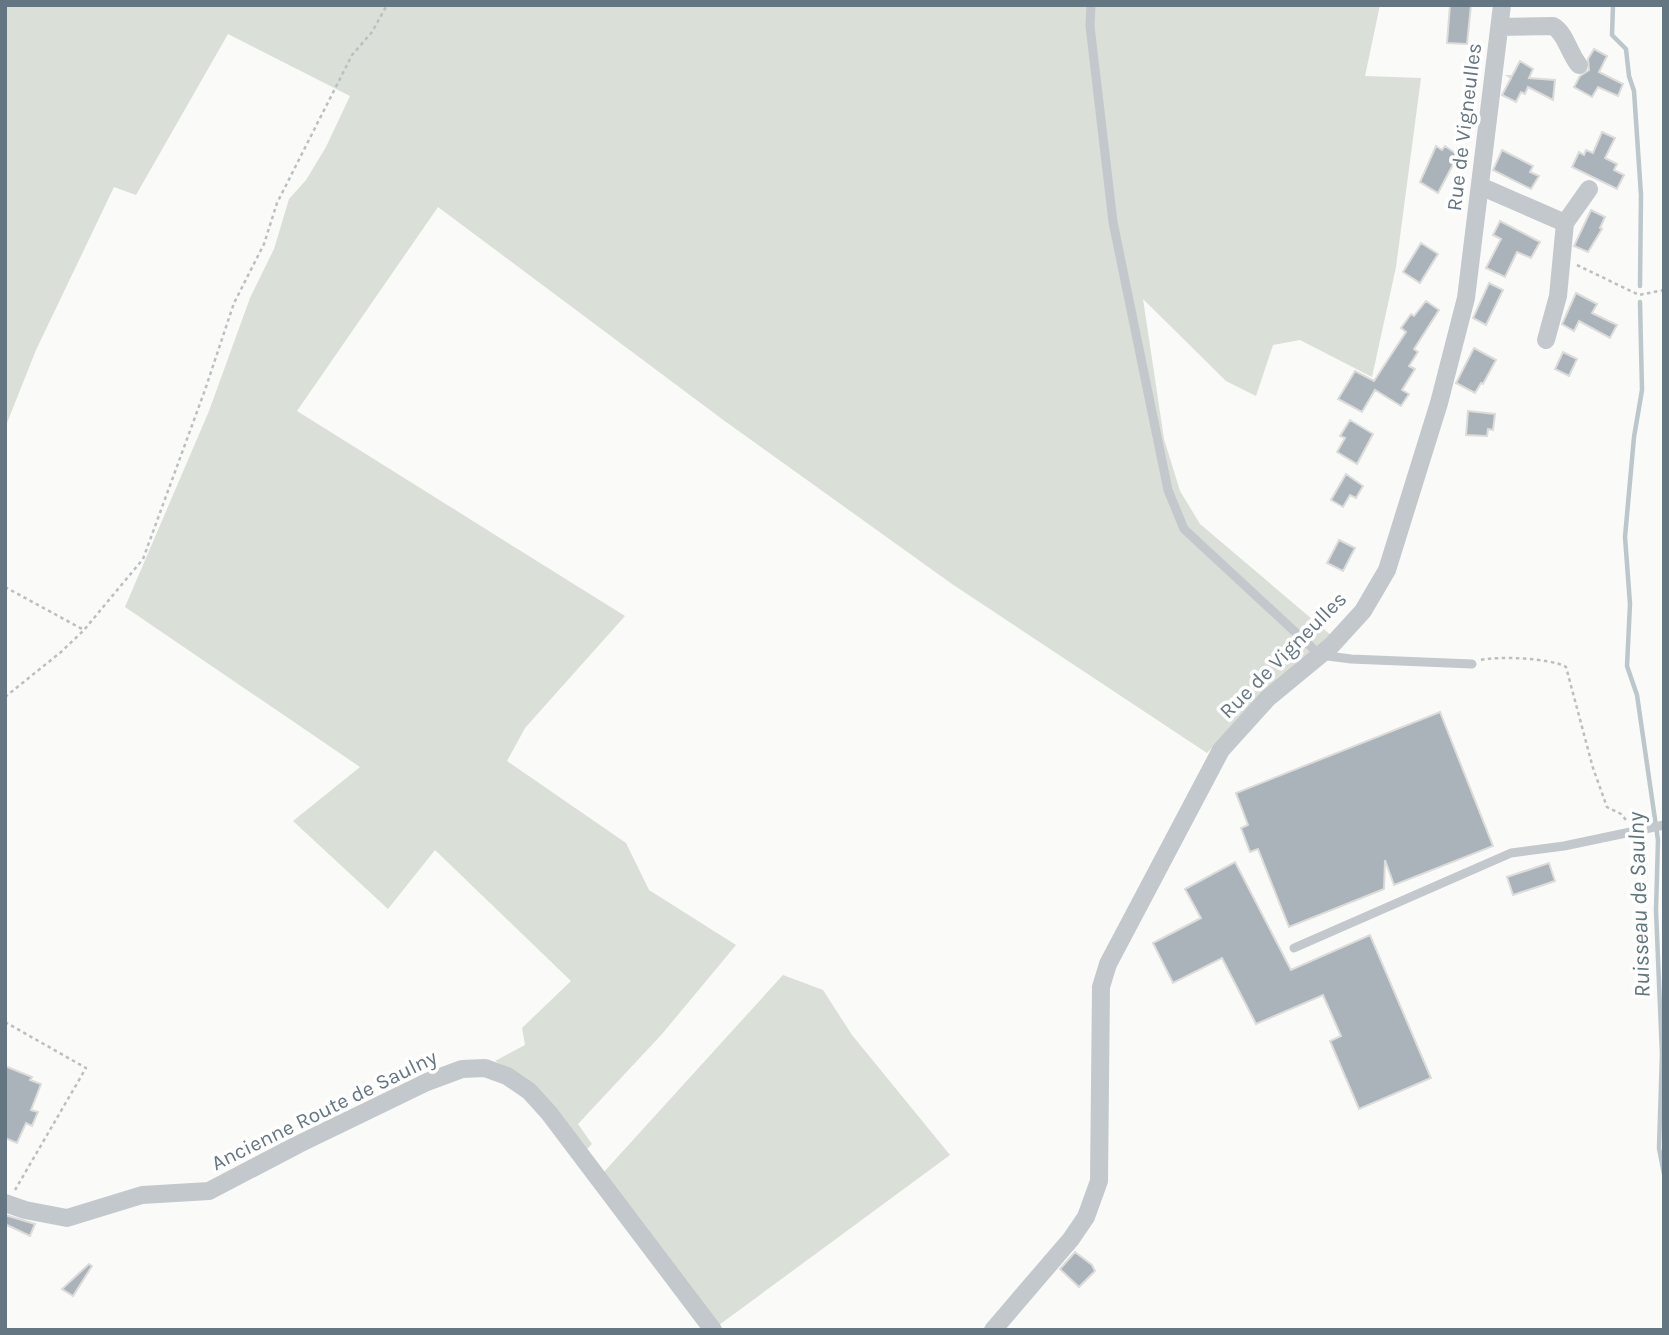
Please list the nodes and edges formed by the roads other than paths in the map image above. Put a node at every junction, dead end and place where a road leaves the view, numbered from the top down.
1 (1091, 5) edge
2 (1502, 5) edge
3 (1500, 27) junction
4 (1579, 65) dead end
5 (1480, 186) junction
6 (1589, 189) dead end
7 (1565, 223) junction
8 (1546, 340) dead end
9 (1320, 655) junction
10 (1472, 664) road end
11 (1659, 825) edge
12 (1294, 948) dead end
13 (6, 1203) edge
14 (713, 1330) edge
15 (993, 1330) edge

1 - 9 lane
2 - 3 street, Rue de Vigneulles
3 - 4 street
3 - 5 street, Rue de Vigneulles
5 - 7 street
5 - 9 street, Rue de Vigneulles
6 - 7 street
7 - 8 street
9 - 10 lane
9 - 15 street, Rue de Vigneulles
11 - 12 lane
13 - 14 street, Ancienne Route de Saulny

